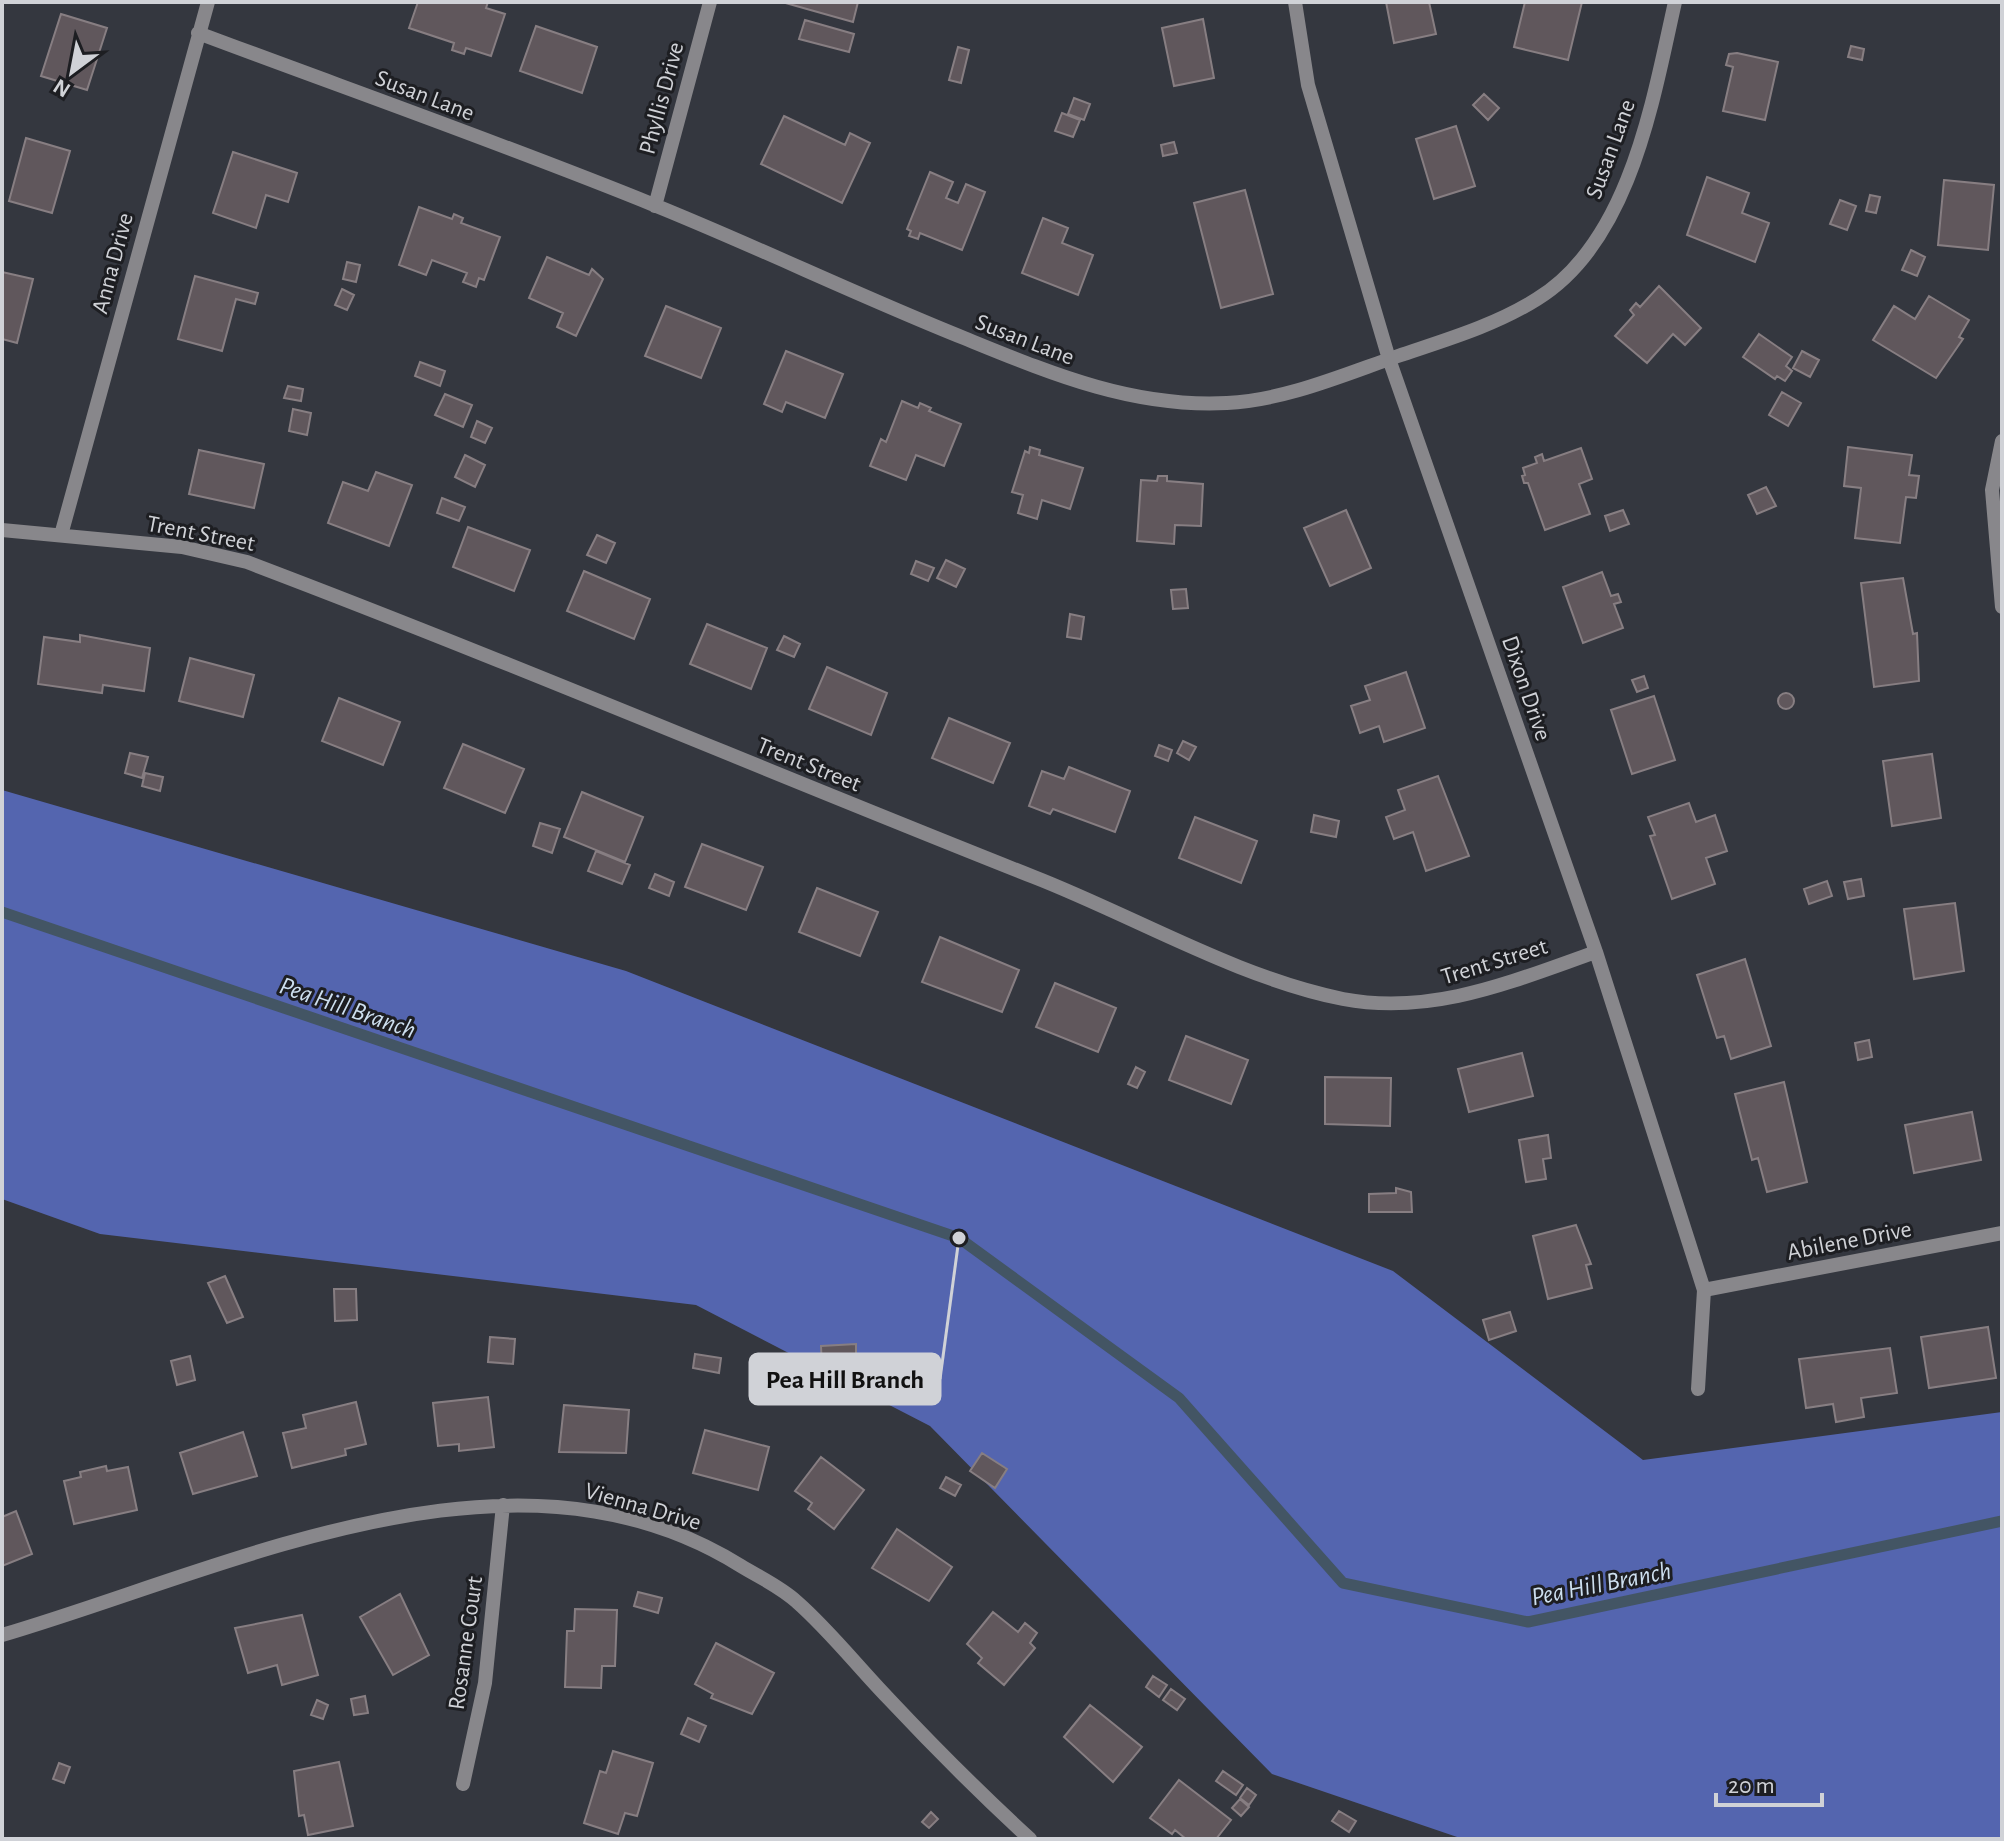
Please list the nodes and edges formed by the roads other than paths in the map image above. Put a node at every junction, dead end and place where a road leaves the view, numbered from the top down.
1 (208, 2) edge
2 (710, 2) edge
3 (1295, 2) edge
4 (1675, 2) edge
5 (198, 33) junction
6 (655, 206) junction
7 (1389, 359) junction
8 (2002, 441) edge
9 (2, 530) edge
10 (61, 535) junction
11 (2002, 607) edge
12 (1596, 952) junction
13 (2002, 1233) edge
14 (1704, 1290) junction
15 (1698, 1389) dead end
16 (503, 1505) junction
17 (2, 1635) edge
18 (463, 1784) dead end
19 (1030, 1839) edge

1 - 5 street, Anna Drive
2 - 6 street, Phyllis Drive
3 - 7 street, Dixon Drive
4 - 7 street, Susan Lane
5 - 6 street, Susan Lane
5 - 10 street, Anna Drive
6 - 7 street, Susan Lane
7 - 12 street, Dixon Drive
8 - 11 street
9 - 10 street, Trent Street
10 - 12 street, Trent Street
12 - 14 street, Dixon Drive
13 - 14 street, Abilene Drive
14 - 15 street, Dixon Drive
16 - 17 street, Vienna Drive
16 - 18 street, Rosanne Court
16 - 19 street, Vienna Drive

